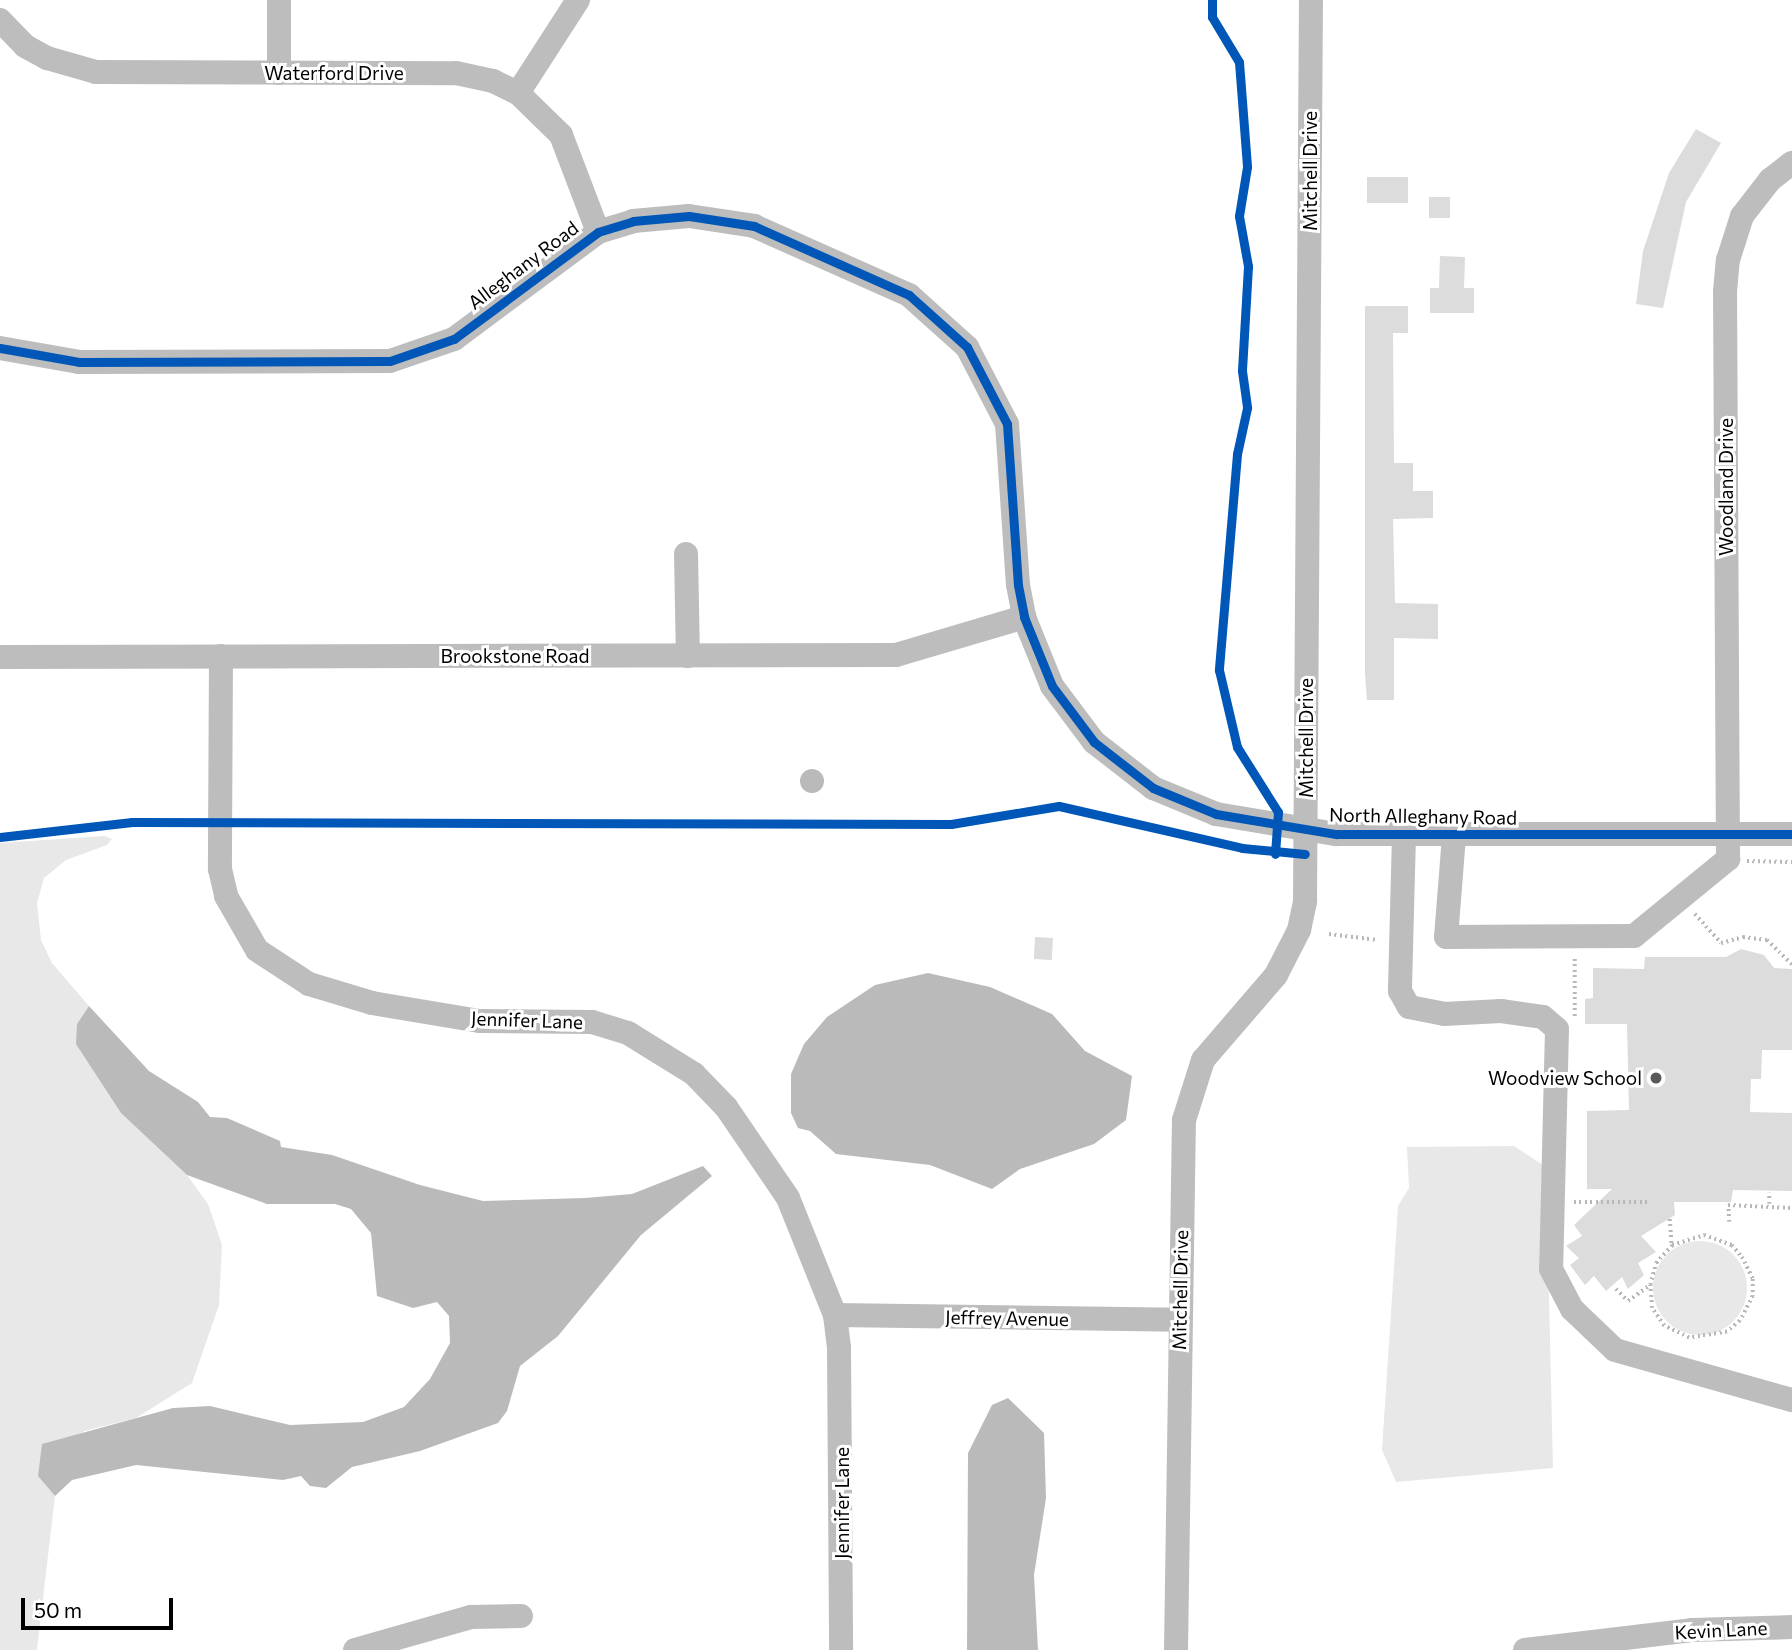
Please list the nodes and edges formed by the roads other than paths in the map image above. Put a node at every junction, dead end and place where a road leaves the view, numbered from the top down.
1 (279, 0) edge
2 (578, 0) edge
3 (1311, 0) edge
4 (0, 20) edge
5 (279, 73) junction
6 (518, 93) junction
7 (1792, 163) edge
8 (598, 232) junction
9 (0, 348) edge
10 (686, 554) dead end
11 (1024, 617) junction
12 (221, 656) junction
13 (688, 656) junction
14 (0, 657) edge
15 (1305, 829) junction
16 (1728, 834) junction
17 (1792, 834) edge
18 (1404, 835) junction
19 (1454, 835) junction
20 (835, 1315) junction
21 (1179, 1320) junction
22 (1792, 1400) edge
23 (521, 1616) dead end
24 (1792, 1627) edge
25 (355, 1650) edge
26 (841, 1650) edge
27 (1177, 1650) edge
28 (1525, 1650) edge

1 - 5 street
2 - 6 street
3 - 15 street, Mitchell Drive
4 - 5 street, Waterford Drive
5 - 6 street, Waterford Drive
6 - 8 street, Waterford Drive
7 - 16 street, Woodland Drive
8 - 9 street, Alleghany Road
8 - 11 street, Alleghany Road
10 - 13 street
11 - 13 street, Brookstone Road
11 - 15 street, North Alleghany Road
12 - 13 street, Brookstone Road
12 - 14 street, Brookstone Road
12 - 20 street, Jennifer Lane
15 - 18 street, North Alleghany Road
15 - 21 street, Mitchell Drive
16 - 17 street, North Alleghany Road
16 - 19 street, North Alleghany Road
16 - 19 street, Woodland Drive
18 - 19 street, North Alleghany Road
18 - 22 street
20 - 21 street, Jeffrey Avenue
20 - 26 street, Jennifer Lane
21 - 27 street, Mitchell Drive
23 - 25 street
24 - 28 street, Kevin Lane

